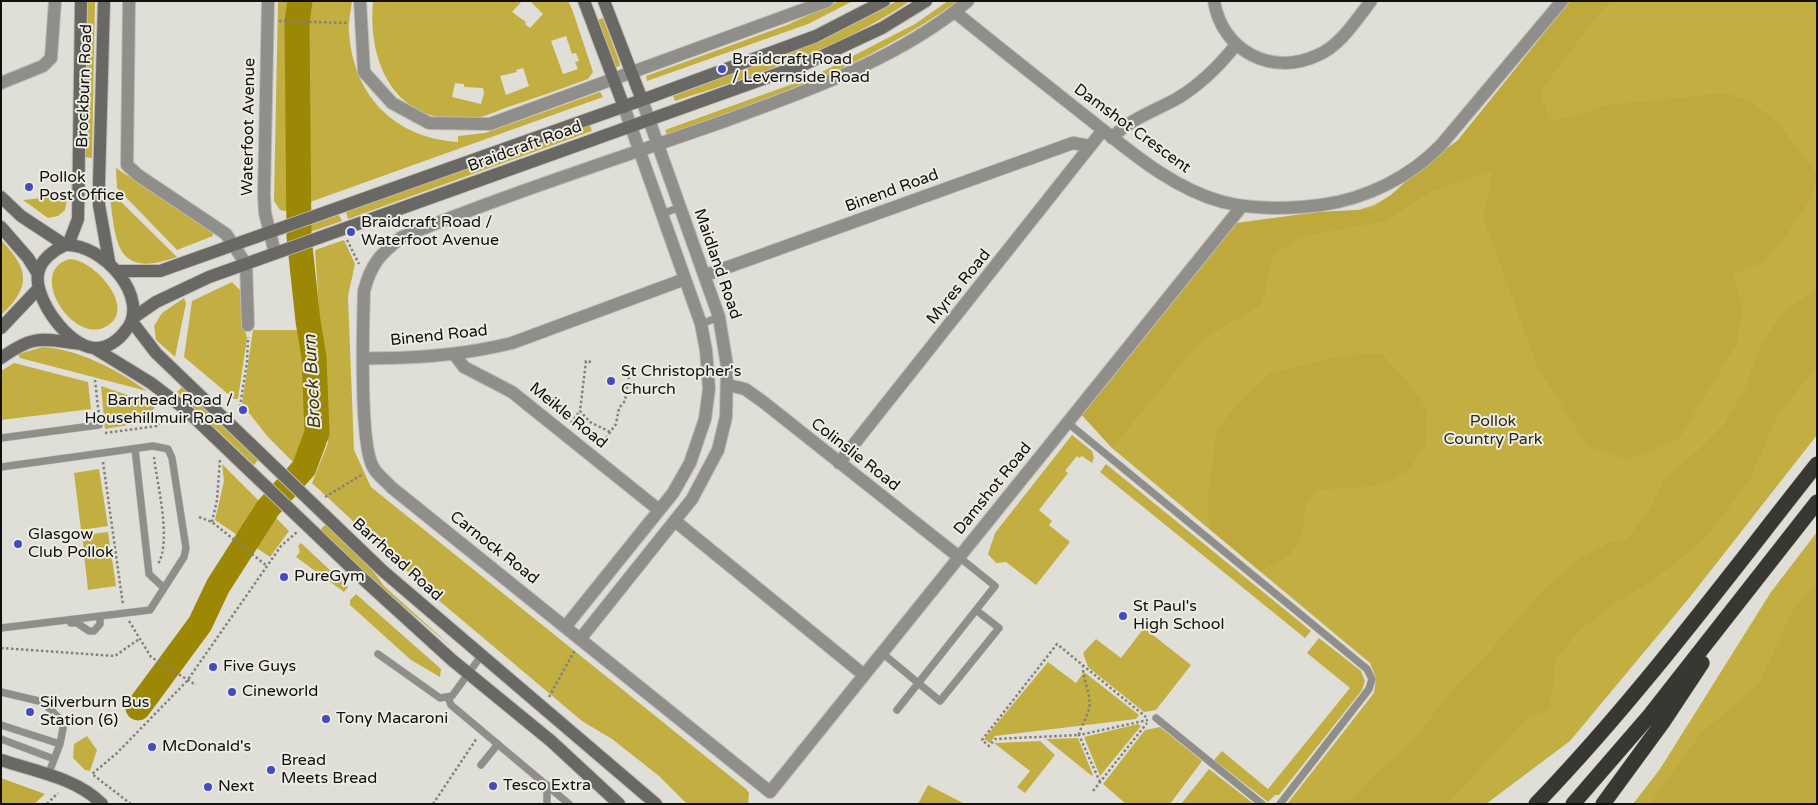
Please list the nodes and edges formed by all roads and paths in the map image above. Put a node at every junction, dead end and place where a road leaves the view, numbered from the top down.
1 (55, 1) edge
2 (81, 1) edge
3 (104, 1) edge
4 (129, 1) edge
5 (268, 1) edge
6 (360, 1) edge
7 (584, 1) edge
8 (827, 1) edge
9 (884, 1) edge
10 (926, 1) edge
11 (968, 1) edge
12 (1214, 1) edge
13 (1371, 1) edge
14 (1562, 1) edge
15 (606, 6) edge
16 (955, 12) junction
17 (589, 16) junction
18 (287, 21) dead end
19 (360, 24) junction
20 (1235, 46) junction
21 (630, 74) junction
22 (613, 79) junction
23 (1, 83) edge
24 (642, 100) junction
25 (624, 107) junction
26 (649, 120) junction
27 (631, 126) junction
28 (1108, 134) junction
29 (658, 145) junction
30 (1090, 146) junction
31 (639, 151) junction
32 (1, 197) edge
33 (1242, 206) junction
34 (680, 207) junction
35 (662, 214) junction
36 (1, 228) edge
37 (269, 232) junction
38 (346, 238) dead end
39 (67, 245) junction
40 (235, 245) junction
41 (275, 253) junction
42 (109, 261) junction
43 (246, 264) junction
44 (361, 266) dead end
45 (118, 271) junction
46 (38, 274) junction
47 (706, 275) junction
48 (685, 279) junction
49 (38, 288) junction
50 (719, 317) junction
51 (133, 321) junction
52 (701, 324) junction
53 (248, 325) joint
54 (1, 328) edge
55 (89, 346) junction
56 (454, 354) junction
57 (1, 358) edge
58 (364, 358) junction
59 (591, 362) dead end
60 (629, 375) dead end
61 (94, 380) dead end
62 (728, 385) junction
63 (240, 407) dead end
64 (580, 411) junction
65 (1068, 423) junction
66 (100, 425) joint
67 (569, 426) dead end
68 (610, 432) junction
69 (1, 438) edge
70 (698, 441) junction
71 (135, 449) junction
72 (598, 450) dead end
73 (718, 450) junction
74 (102, 454) junction
75 (154, 457) dead end
76 (220, 458) dead end
77 (839, 463) junction
78 (1817, 464) edge
79 (1, 467) edge
80 (373, 468) junction
81 (1817, 502) edge
82 (314, 505) junction
83 (659, 510) junction
84 (199, 517) dead end
85 (212, 522) junction
86 (675, 522) junction
87 (298, 532) dead end
88 (959, 557) junction
89 (619, 561) junction
90 (267, 566) junction
91 (1765, 568) junction
92 (634, 573) junction
93 (150, 576) junction
94 (164, 588) junction
95 (976, 610) junction
96 (124, 614) junction
97 (100, 617) junction
98 (566, 626) junction
99 (1, 628) edge
100 (1, 632) edge
101 (140, 639) junction
102 (579, 642) junction
103 (1, 648) edge
104 (882, 653) junction
105 (378, 654) dead end
106 (480, 656) junction
107 (1083, 665) junction
108 (468, 672) junction
109 (864, 675) junction
110 (187, 681) junction
111 (919, 683) junction
112 (196, 685) dead end
113 (1, 692) edge
114 (448, 697) junction
115 (549, 697) dead end
116 (897, 710) dead end
117 (1153, 719) junction
118 (1, 724) edge
119 (482, 730) junction
120 (1079, 735) junction
121 (1, 740) edge
122 (60, 744) junction
123 (498, 744) junction
124 (54, 759) junction
125 (1, 760) edge
126 (481, 765) dead end
127 (48, 775) junction
128 (1100, 782) junction
129 (547, 785) junction
130 (1093, 791) dead end
131 (770, 792) joint
132 (58, 793) dead end
133 (1538, 800) edge
134 (47, 804) edge
135 (102, 804) edge
136 (130, 804) edge
137 (433, 804) edge
138 (547, 804) edge
139 (569, 804) edge
140 (619, 804) edge
141 (656, 804) edge
142 (1262, 804) edge
143 (1280, 804) edge
144 (1573, 804) edge
145 (1604, 804) edge

1 - 23 street
2 - 39 street, Brockburn Road
3 - 42 street, Brockburn Road
4 - 40 street
5 - 37 street, Waterfoot Avenue
6 - 19 street
7 - 17 street
8 - 21 street
9 - 24 street, Braidcraft Road
10 - 26 street, Braidcraft Road
11 - 16 street
12 - 20 street
13 - 20 street
14 - 33 street, Damshot Crescent
15 - 17 street
15 - 21 street
16 - 28 street, Damshot Crescent
16 - 29 street
17 - 22 street
18 - 19 path
19 - 22 street
20 - 28 street
21 - 22 street
21 - 24 street
22 - 25 street
24 - 25 street, Braidcraft Road
24 - 26 street, Maidland Road
25 - 27 street
25 - 37 street, Braidcraft Road
26 - 27 street, Braidcraft Road
26 - 29 street, Maidland Road
27 - 31 street
27 - 41 street, Braidcraft Road
28 - 30 street, Myres Road
28 - 33 street, Damshot Crescent
29 - 31 street
29 - 34 street, Maidland Road
30 - 47 street, Binend Road
30 - 77 street, Myres Road
31 - 35 street
31 - 58 street, Carnock Road
32 - 39 street
33 - 65 street, Damshot Road
34 - 35 lane
34 - 47 street, Maidland Road
35 - 48 street
36 - 46 street
37 - 40 street, Braidcraft Road
37 - 41 street, Waterfoot Avenue
38 - 44 path
39 - 42 street
39 - 46 street
40 - 43 street
40 - 45 street, Braidcraft Road
41 - 43 street, Braidcraft Road
42 - 45 street
43 - 51 street, Braidcraft Road
43 - 53 street
45 - 51 street
46 - 49 street
47 - 50 street, Maidland Road
48 - 52 street
48 - 56 street, Binend Road
49 - 54 street
49 - 55 street
50 - 52 lane
50 - 62 street, Maidland Road
51 - 55 street
51 - 82 street, Barrhead Road
52 - 70 street
53 - 63 path
55 - 57 street
55 - 108 street
56 - 58 street, Binend Road
56 - 83 street, Meikle Road
58 - 80 street, Carnock Road
59 - 64 path
60 - 68 path
61 - 66 path
62 - 73 street, Maidland Road
62 - 77 street, Colinslie Road
64 - 67 path
64 - 68 path
65 - 88 street, Damshot Road
65 - 143 lane
66 - 69 lane
68 - 72 path
70 - 73 street
70 - 83 street
71 - 74 lane
71 - 93 lane
71 - 94 lane
73 - 86 street, Maidland Road
74 - 79 lane
74 - 96 path
75 - 93 path
76 - 85 path
77 - 88 street, Colinslie Road
78 - 133 highway
80 - 82 path
80 - 98 street, Carnock Road
81 - 91 highway
82 - 106 street, Barrhead Road
83 - 89 street
84 - 85 path
85 - 90 path
86 - 92 street, Maidland Road
86 - 109 street
87 - 90 path
88 - 95 lane
88 - 104 street, Damshot Road
89 - 92 street
89 - 98 street
90 - 110 path
91 - 144 highway
91 - 145 highway
92 - 102 street, Maidland Road
93 - 94 lane
94 - 96 lane
95 - 111 lane
95 - 111 lane
96 - 97 lane
96 - 101 path
97 - 99 lane
97 - 100 lane
98 - 102 street, Carnock Road
101 - 103 path
101 - 110 path
102 - 115 path
102 - 131 street, Carnock Road
104 - 109 street, Damshot Road
104 - 111 lane
105 - 114 lane
106 - 108 lane
106 - 141 street, Barrhead Road
107 - 117 path
107 - 120 path
107 - 120 path
108 - 114 lane
108 - 140 street
109 - 131 street, Damshot Road
110 - 112 path
110 - 136 path
111 - 116 lane
113 - 122 lane
114 - 119 lane
117 - 120 path
117 - 128 path
117 - 142 lane
118 - 122 lane
119 - 123 lane
119 - 137 path
120 - 128 path
121 - 124 lane
122 - 124 lane
123 - 126 lane
123 - 129 lane
124 - 127 lane
125 - 127 street
127 - 135 street
128 - 130 path
129 - 138 lane
129 - 139 lane
132 - 134 path

